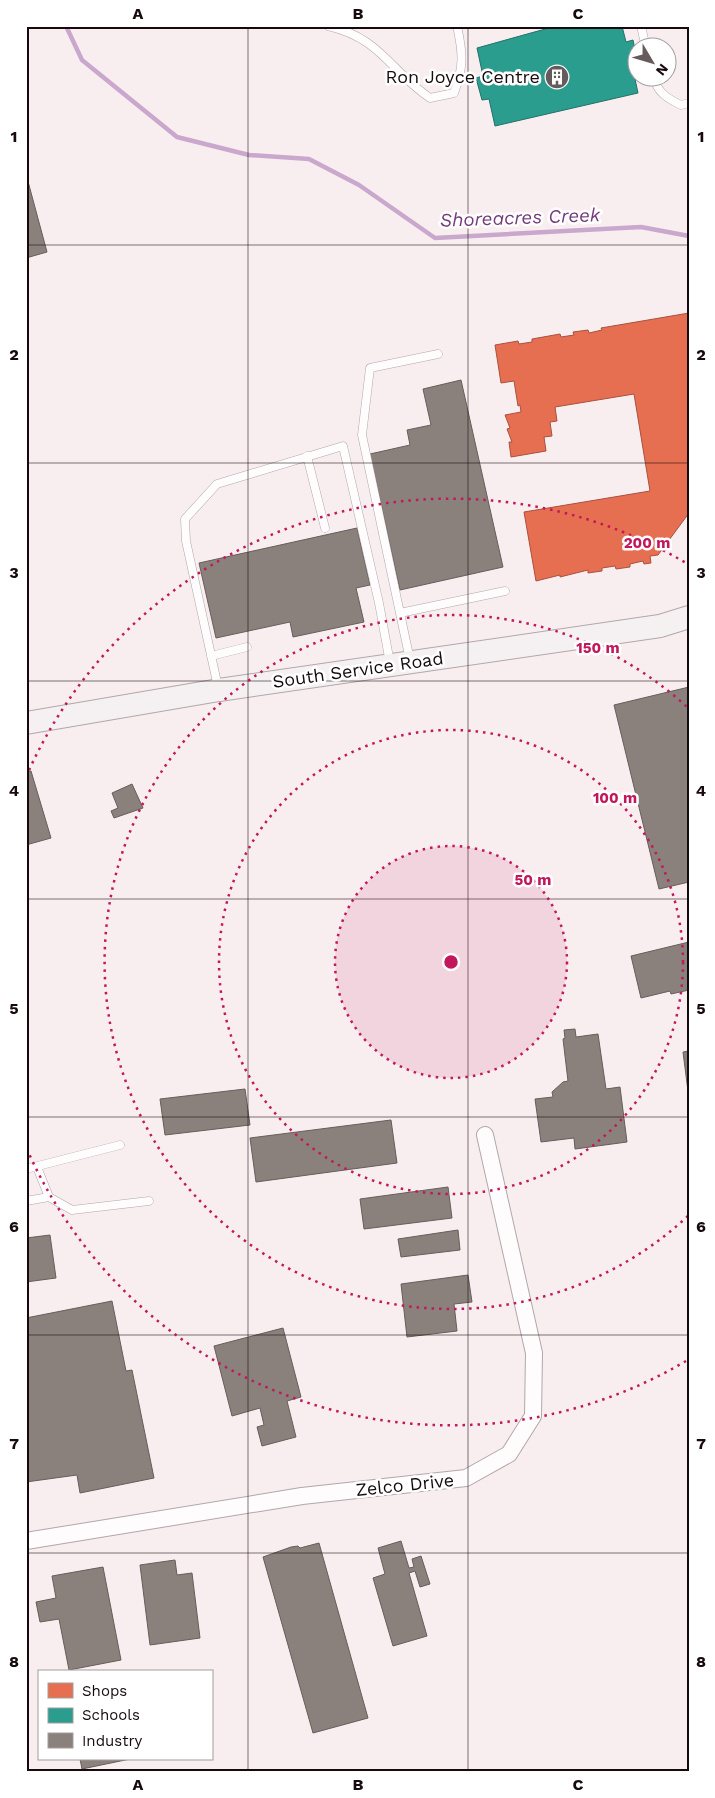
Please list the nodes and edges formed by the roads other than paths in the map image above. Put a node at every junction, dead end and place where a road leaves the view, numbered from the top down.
1 (328, 26) edge
2 (457, 26) edge
3 (658, 88) edge
4 (689, 103) edge
5 (438, 354) dead end
6 (307, 456) junction
7 (326, 528) dead end
8 (505, 591) dead end
9 (400, 613) junction
10 (689, 617) edge
11 (246, 647) dead end
12 (211, 656) junction
13 (400, 664) junction
14 (219, 690) junction
15 (26, 723) edge
16 (485, 1135) dead end
17 (120, 1146) dead end
18 (37, 1167) junction
19 (26, 1169) edge
20 (49, 1196) junction
21 (26, 1201) edge
22 (149, 1201) dead end
23 (26, 1540) edge

1 - 2 lane
3 - 4 lane
5 - 9 lane
6 - 7 lane
6 - 12 lane
6 - 13 lane
8 - 9 lane
9 - 13 lane
10 - 13 street, South Service Road
11 - 12 lane
12 - 14 lane
13 - 14 street, South Service Road
14 - 15 street, South Service Road
16 - 23 street, Zelco Drive
17 - 18 lane
18 - 19 lane
18 - 20 lane
20 - 21 lane
20 - 22 lane

